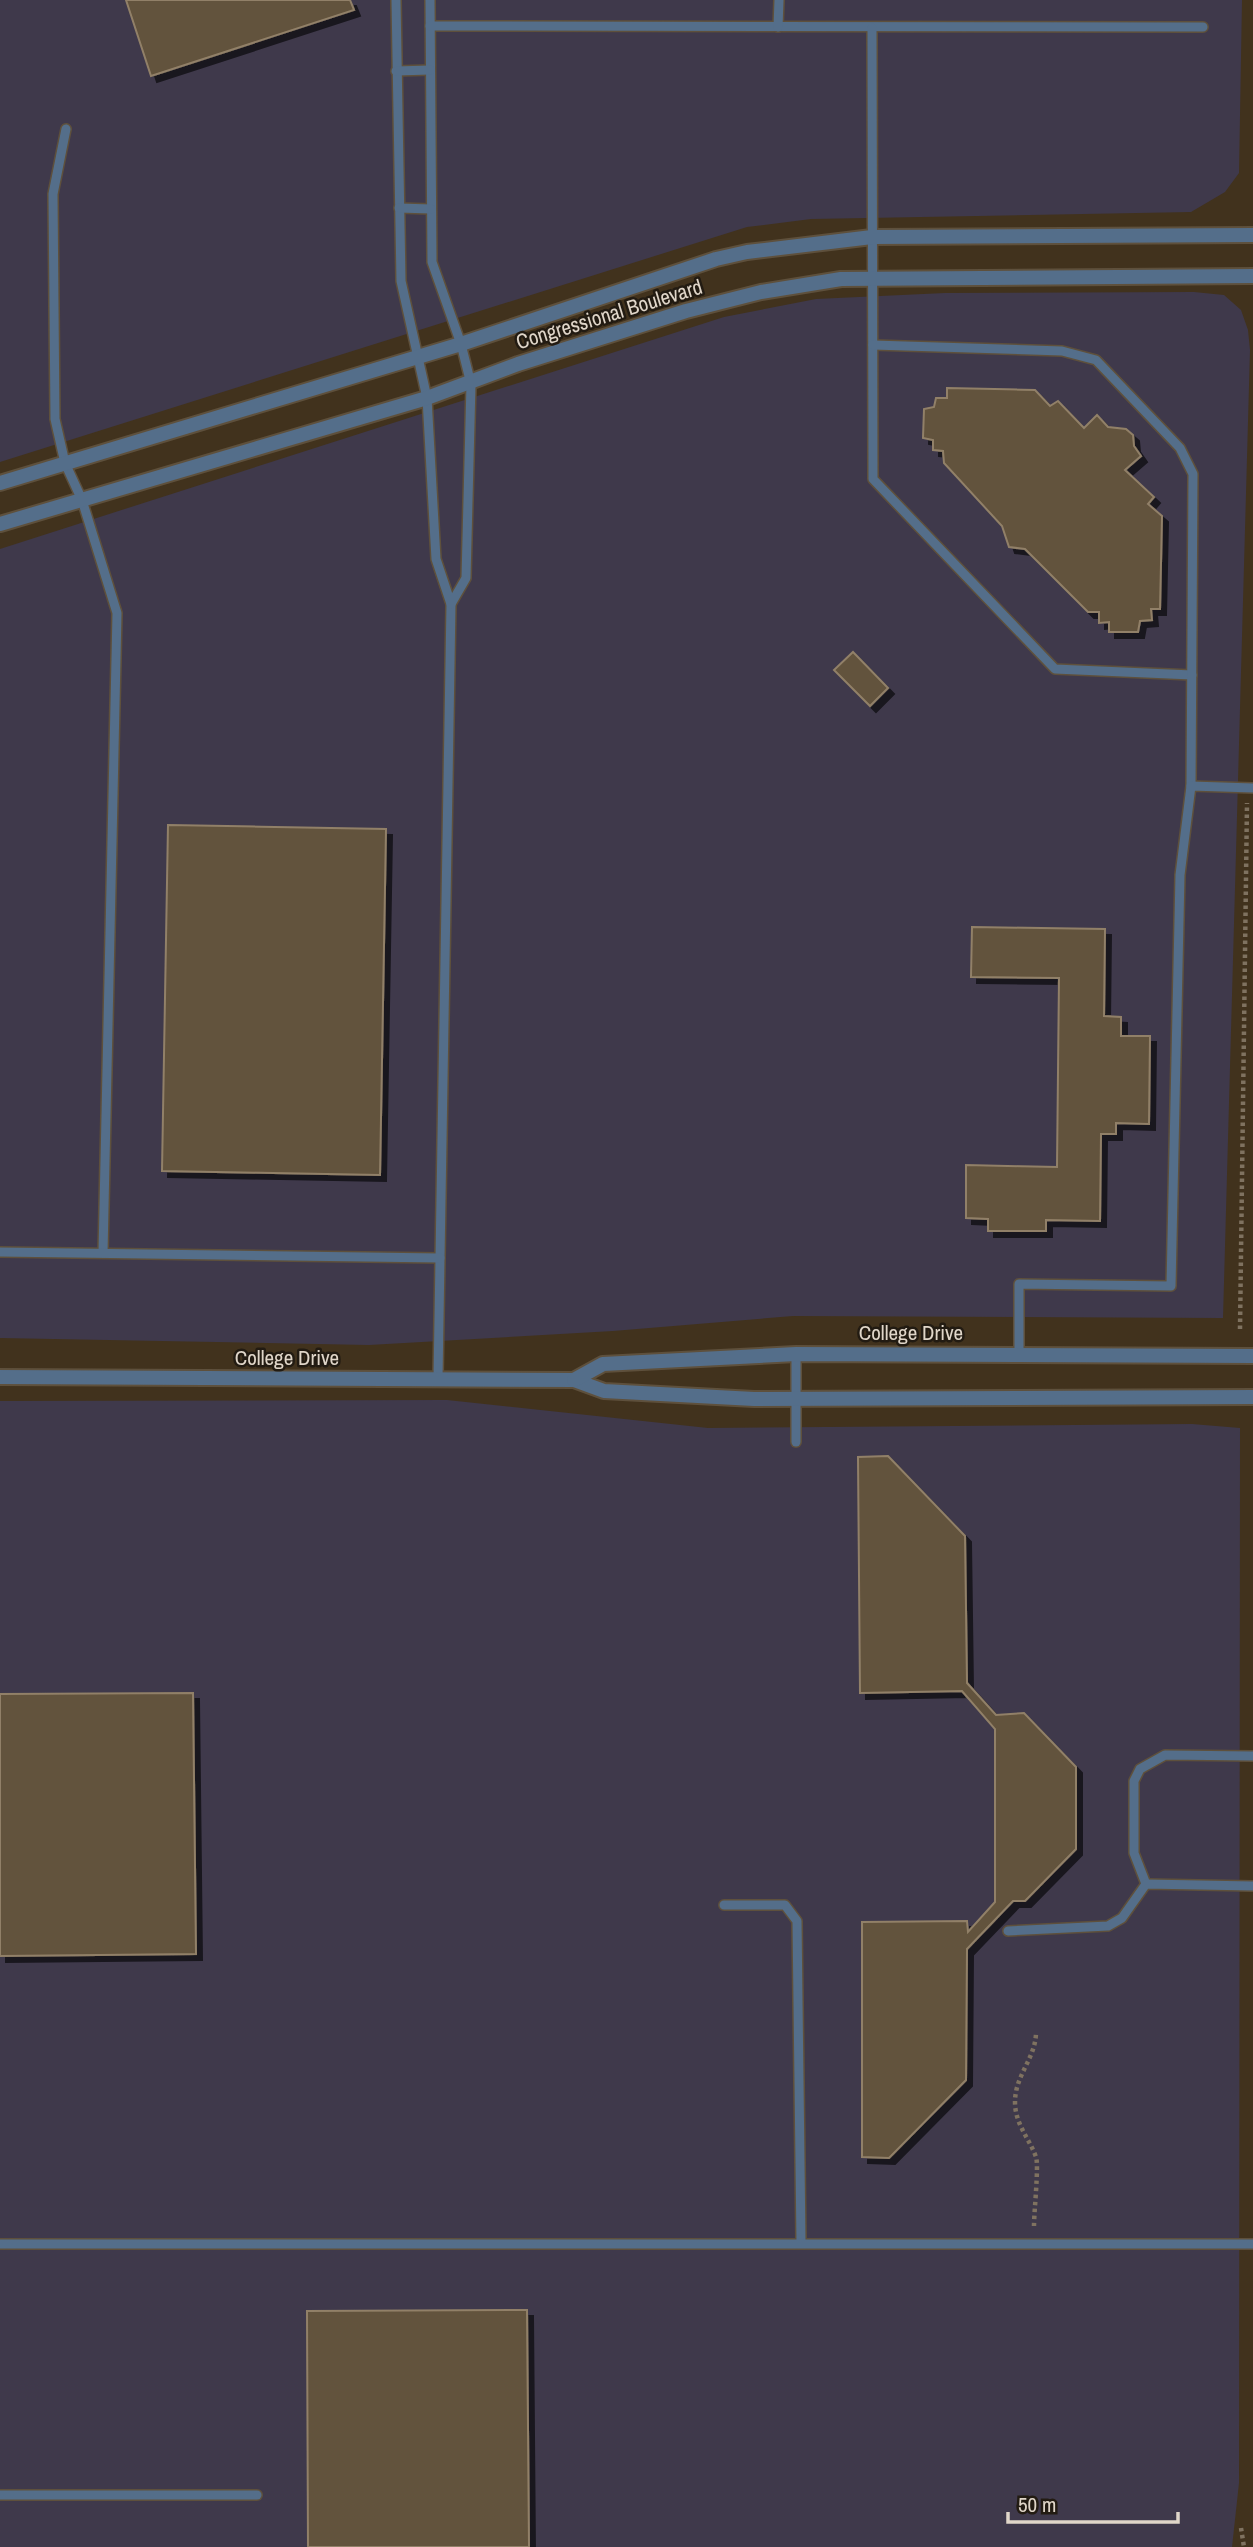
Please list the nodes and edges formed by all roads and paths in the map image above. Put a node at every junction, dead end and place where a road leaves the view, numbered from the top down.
1 (396, 0) edge
2 (430, 0) edge
3 (779, 0) edge
4 (430, 26) junction
5 (778, 27) junction
6 (1203, 27) dead end
7 (872, 28) junction
8 (430, 70) junction
9 (396, 71) junction
10 (66, 128) dead end
11 (399, 208) junction
12 (431, 209) junction
13 (1253, 235) edge
14 (872, 237) junction
15 (1253, 276) edge
16 (872, 279) junction
17 (461, 344) junction
18 (873, 345) junction
19 (418, 357) junction
20 (471, 384) junction
21 (427, 398) junction
22 (65, 463) junction
23 (0, 483) edge
24 (82, 500) junction
25 (0, 524) edge
26 (451, 604) junction
27 (1192, 676) junction
28 (1191, 786) junction
29 (1250, 788) edge
30 (0, 1252) edge
31 (103, 1253) junction
32 (440, 1258) junction
33 (1240, 1329) dead end
34 (1019, 1353) junction
35 (796, 1354) junction
36 (1253, 1356) edge
37 (0, 1377) edge
38 (438, 1378) junction
39 (574, 1380) junction
40 (1253, 1397) edge
41 (795, 1398) junction
42 (796, 1441) dead end
43 (1253, 1756) edge
44 (1146, 1884) junction
45 (1253, 1886) edge
46 (724, 1905) dead end
47 (1008, 1931) dead end
48 (1036, 2032) dead end
49 (1034, 2226) dead end
50 (801, 2242) junction
51 (0, 2244) edge
52 (1253, 2244) edge
53 (0, 2495) edge
54 (257, 2495) dead end
55 (1241, 2528) dead end
56 (1244, 2547) edge

1 - 9 lane
2 - 4 lane
3 - 5 lane
4 - 5 lane
4 - 8 lane
5 - 7 lane
6 - 7 lane
7 - 14 lane
8 - 9 lane
8 - 12 lane
9 - 11 lane
10 - 22 lane
11 - 12 lane
11 - 19 lane
12 - 17 lane
13 - 14 street, Congressional Boulevard
14 - 16 lane
14 - 17 street, Congressional Boulevard
15 - 16 street, Congressional Boulevard
16 - 18 lane
16 - 20 street, Congressional Boulevard
17 - 19 street, Congressional Boulevard
17 - 20 lane
18 - 27 lane
18 - 27 lane
19 - 21 lane
19 - 22 street, Congressional Boulevard
20 - 21 street, Congressional Boulevard
20 - 26 lane
21 - 24 street, Congressional Boulevard
21 - 26 lane
22 - 23 street, Congressional Boulevard
22 - 24 lane
24 - 25 street, Congressional Boulevard
24 - 31 lane
26 - 32 lane
27 - 28 lane
28 - 29 lane
28 - 34 lane
29 - 33 path
30 - 31 lane
31 - 32 lane
32 - 38 lane
34 - 35 street, College Drive
34 - 36 street, College Drive
35 - 39 street, College Drive
35 - 41 lane
37 - 38 street, College Drive
38 - 39 street, College Drive
39 - 41 street, College Drive
40 - 41 street, College Drive
41 - 42 lane
43 - 44 lane
44 - 45 lane
44 - 47 lane
46 - 50 lane
48 - 49 path
50 - 51 lane
50 - 52 lane
53 - 54 lane
55 - 56 path

